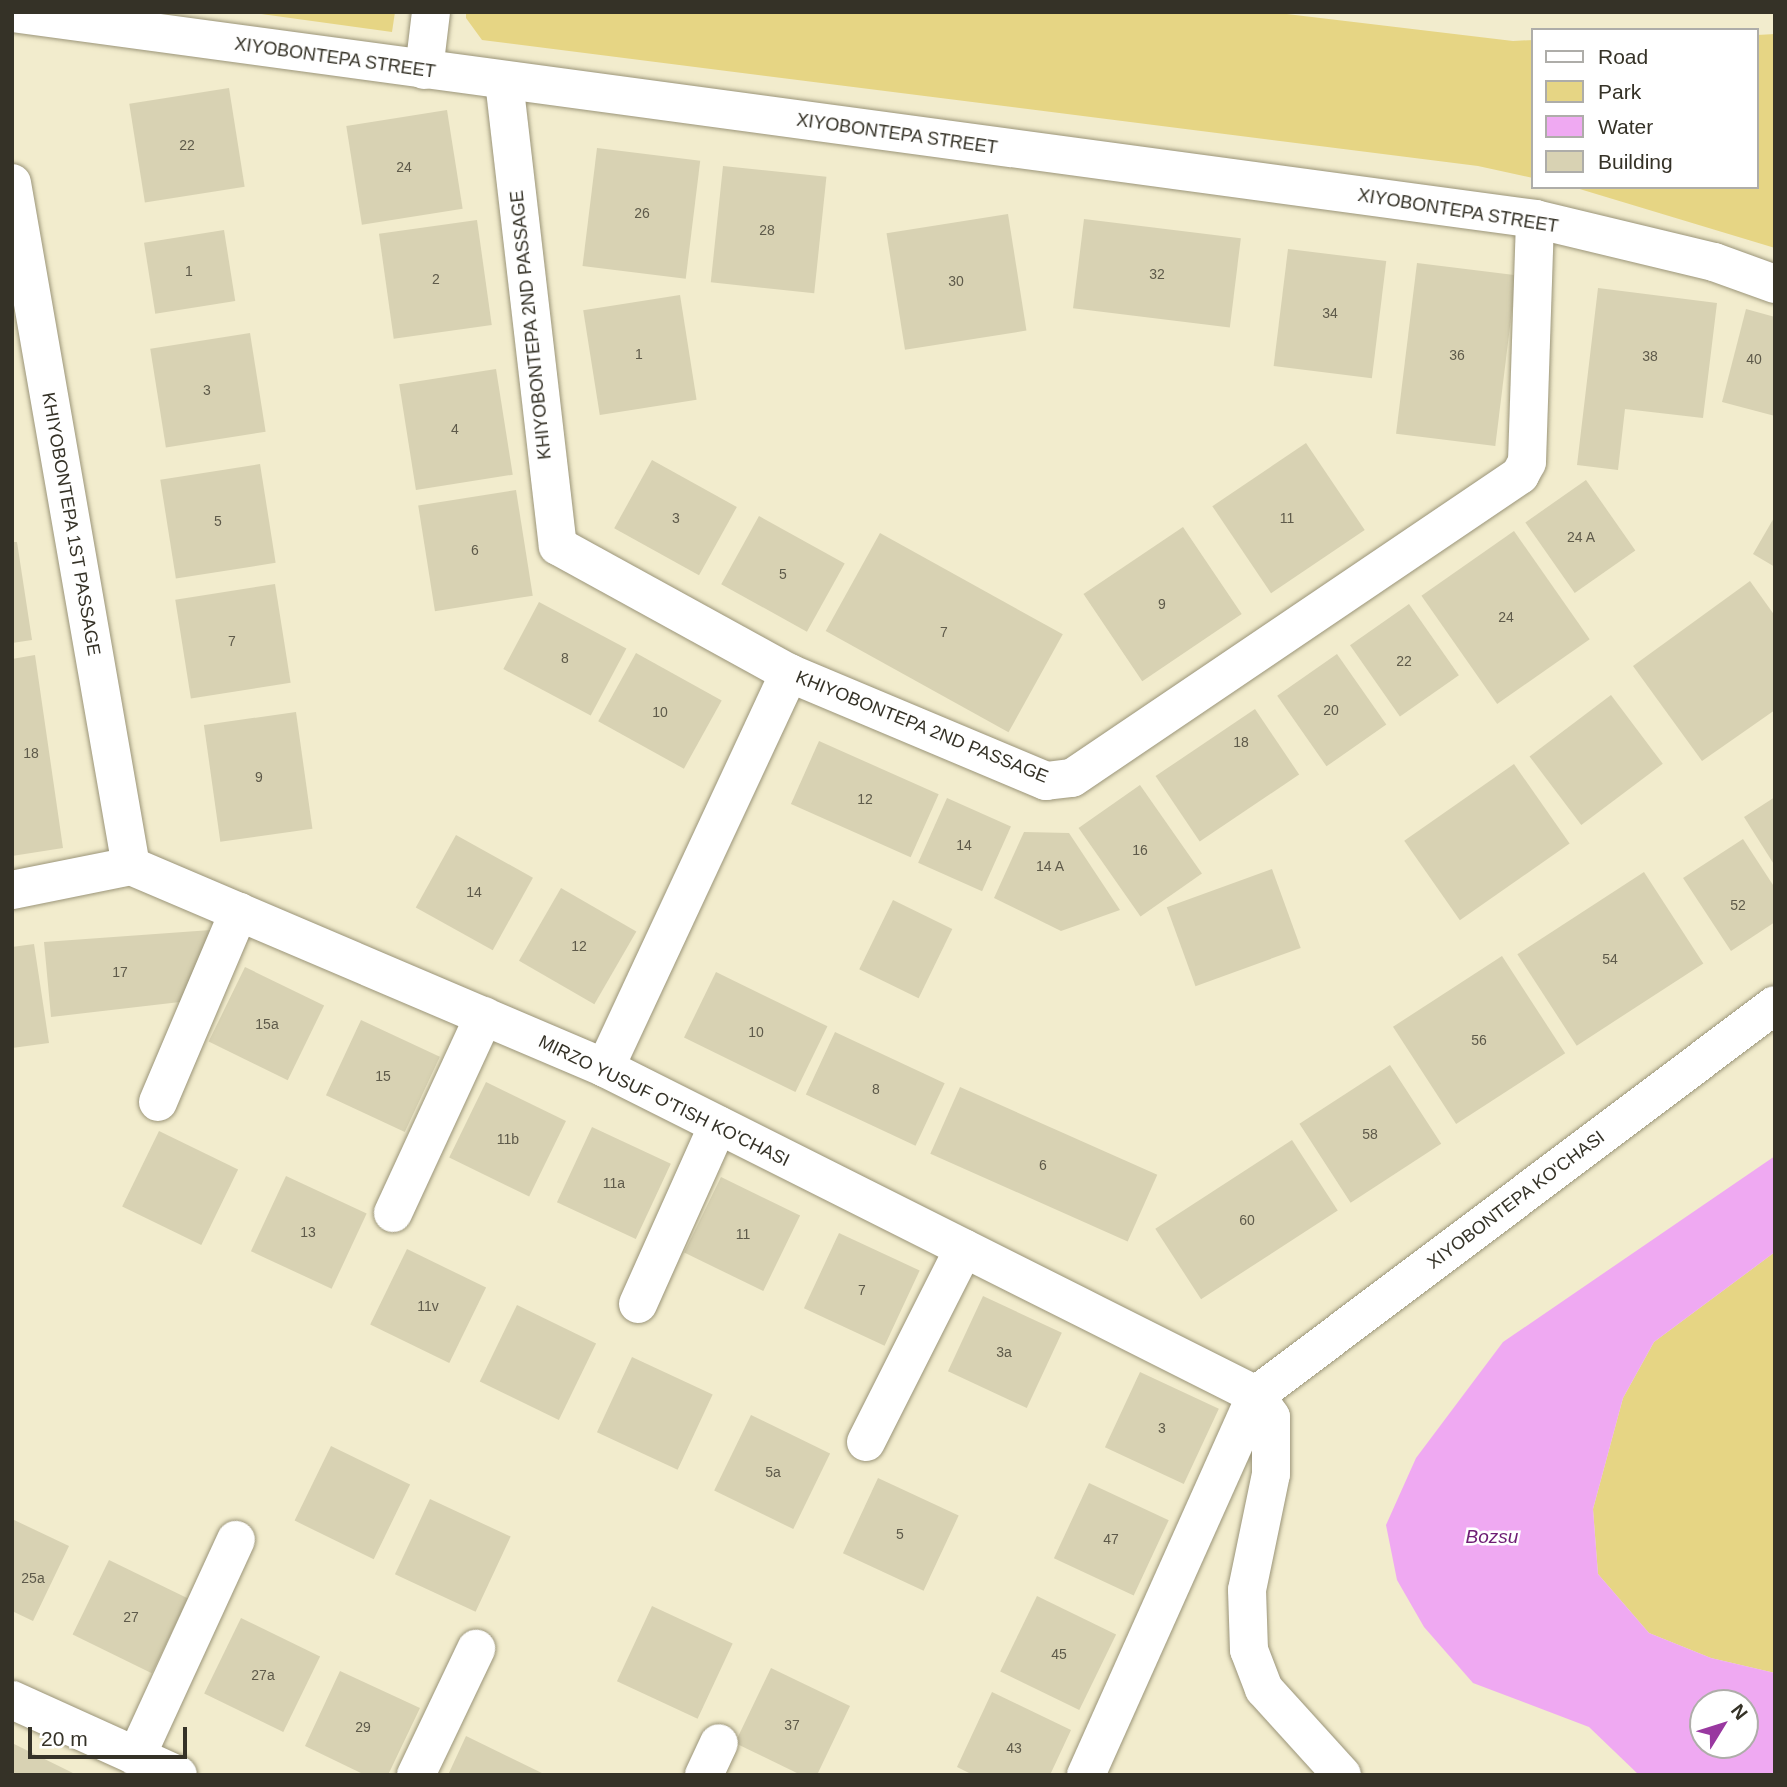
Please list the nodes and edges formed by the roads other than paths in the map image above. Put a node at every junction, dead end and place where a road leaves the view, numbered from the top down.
1 (431, 12) edge
2 (12, 13) edge
3 (424, 70) junction
4 (504, 81) junction
5 (12, 183) edge
6 (1535, 219) junction
7 (1775, 284) edge
8 (789, 673) junction
9 (131, 866) junction
10 (12, 890) edge
11 (239, 911) junction
12 (1775, 1005) edge
13 (484, 1016) junction
14 (605, 1068) junction
15 (159, 1102) dead end
16 (718, 1125) junction
17 (393, 1213) dead end
18 (964, 1248) junction
19 (638, 1304) dead end
20 (1256, 1395) junction
21 (866, 1442) dead end
22 (236, 1540) dead end
23 (475, 1649) dead end
24 (12, 1700) edge
25 (136, 1757) junction
26 (177, 1775) edge
27 (416, 1775) edge
28 (1086, 1775) edge
29 (1342, 1775) edge

1 - 3 street
2 - 3 street, XIYOBONTEPA STREET
3 - 4 street, XIYOBONTEPA STREET
4 - 6 street, XIYOBONTEPA STREET
4 - 8 street, KHIYOBONTEPA 2ND PASSAGE
5 - 9 street, KHIYOBONTEPA 1ST PASSAGE
6 - 7 street, XIYOBONTEPA STREET
6 - 8 street, KHIYOBONTEPA 2ND PASSAGE
8 - 14 street
9 - 10 street
9 - 11 street, MIRZO YUSUF O'TISH KO'CHASI
11 - 13 street, MIRZO YUSUF O'TISH KO'CHASI
11 - 15 street
12 - 20 street, XIYOBONTEPA KO'CHASI
13 - 14 street, MIRZO YUSUF O'TISH KO'CHASI
13 - 17 street
14 - 16 street, MIRZO YUSUF O'TISH KO'CHASI
16 - 18 street, MIRZO YUSUF O'TISH KO'CHASI
16 - 19 street
18 - 20 street, MIRZO YUSUF O'TISH KO'CHASI
18 - 21 street
20 - 28 street
20 - 29 street
22 - 25 street
23 - 27 street
24 - 25 street
25 - 26 street

